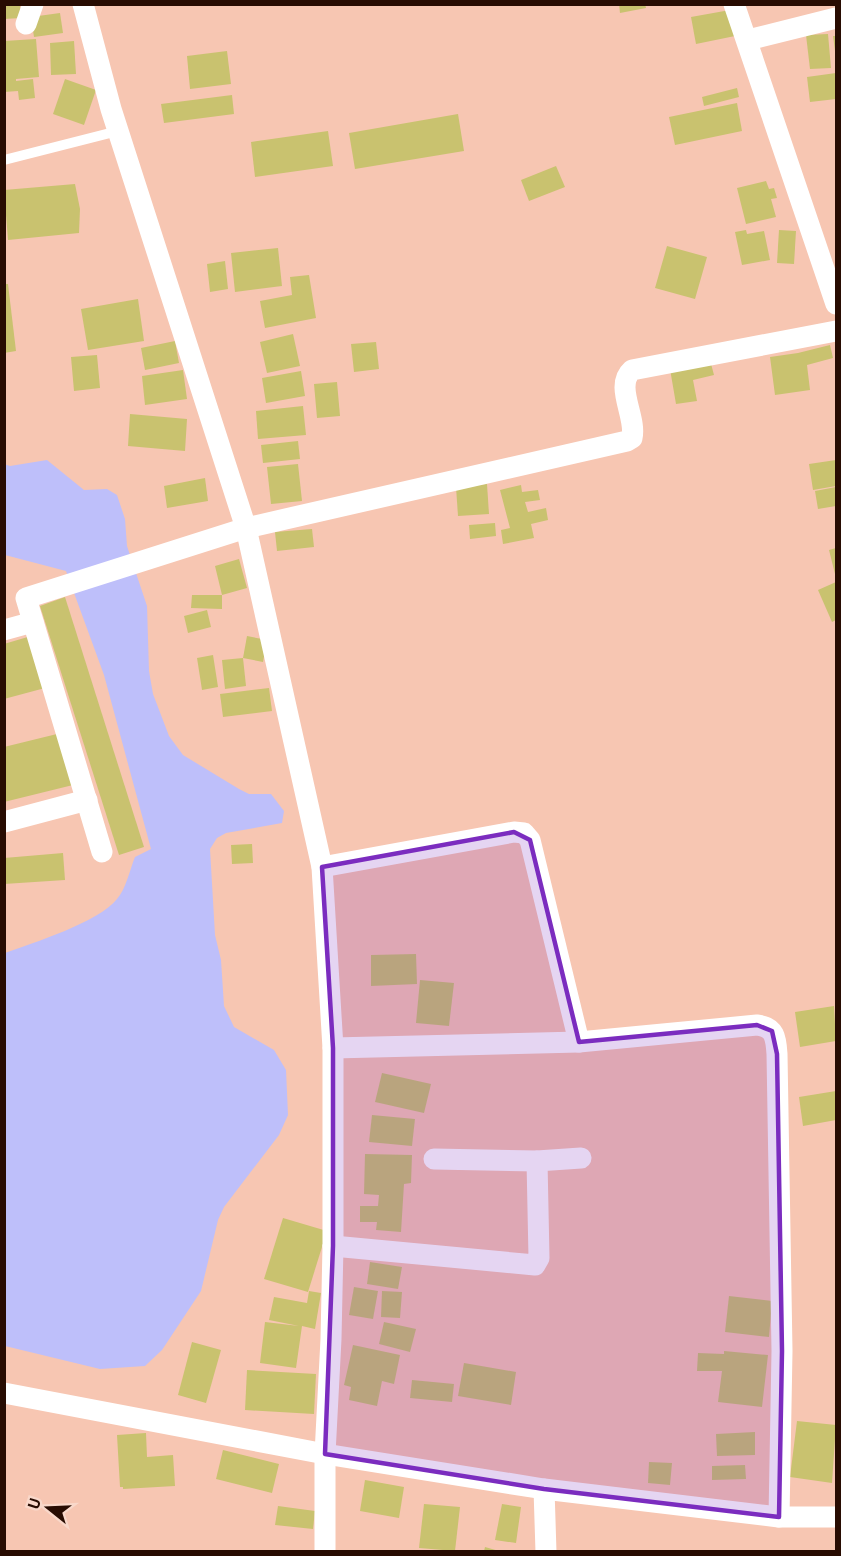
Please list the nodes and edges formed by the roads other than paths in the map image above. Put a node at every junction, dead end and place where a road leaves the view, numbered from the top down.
1 (82, 4) edge
2 (734, 4) edge
3 (837, 18) edge
4 (748, 40) junction
5 (118, 131) junction
6 (4, 160) edge
7 (837, 304) edge
8 (837, 331) edge
9 (246, 528) junction
10 (33, 622) junction
11 (4, 630) edge
12 (87, 800) junction
13 (4, 822) edge
14 (102, 852) dead end
15 (322, 867) junction
16 (579, 1042) junction
17 (333, 1048) junction
18 (581, 1158) dead end
19 (434, 1159) dead end
20 (537, 1161) junction
21 (333, 1246) junction
22 (4, 1393) edge
23 (325, 1454) junction
24 (544, 1490) junction
25 (779, 1517) junction
26 (837, 1517) edge
27 (325, 1551) edge
28 (546, 1551) edge

1 - 5 street
2 - 4 street
3 - 4 street
4 - 7 street
5 - 6 lane
5 - 9 street
8 - 9 street
9 - 10 street
9 - 15 street
10 - 11 street
10 - 12 street
12 - 13 street
12 - 14 street
15 - 16 street
15 - 17 street
16 - 17 street
16 - 25 street
17 - 21 street
18 - 20 street
19 - 20 street
20 - 21 street
21 - 23 street
22 - 23 street
23 - 24 street
23 - 27 street
24 - 25 street
24 - 28 street
25 - 26 street

